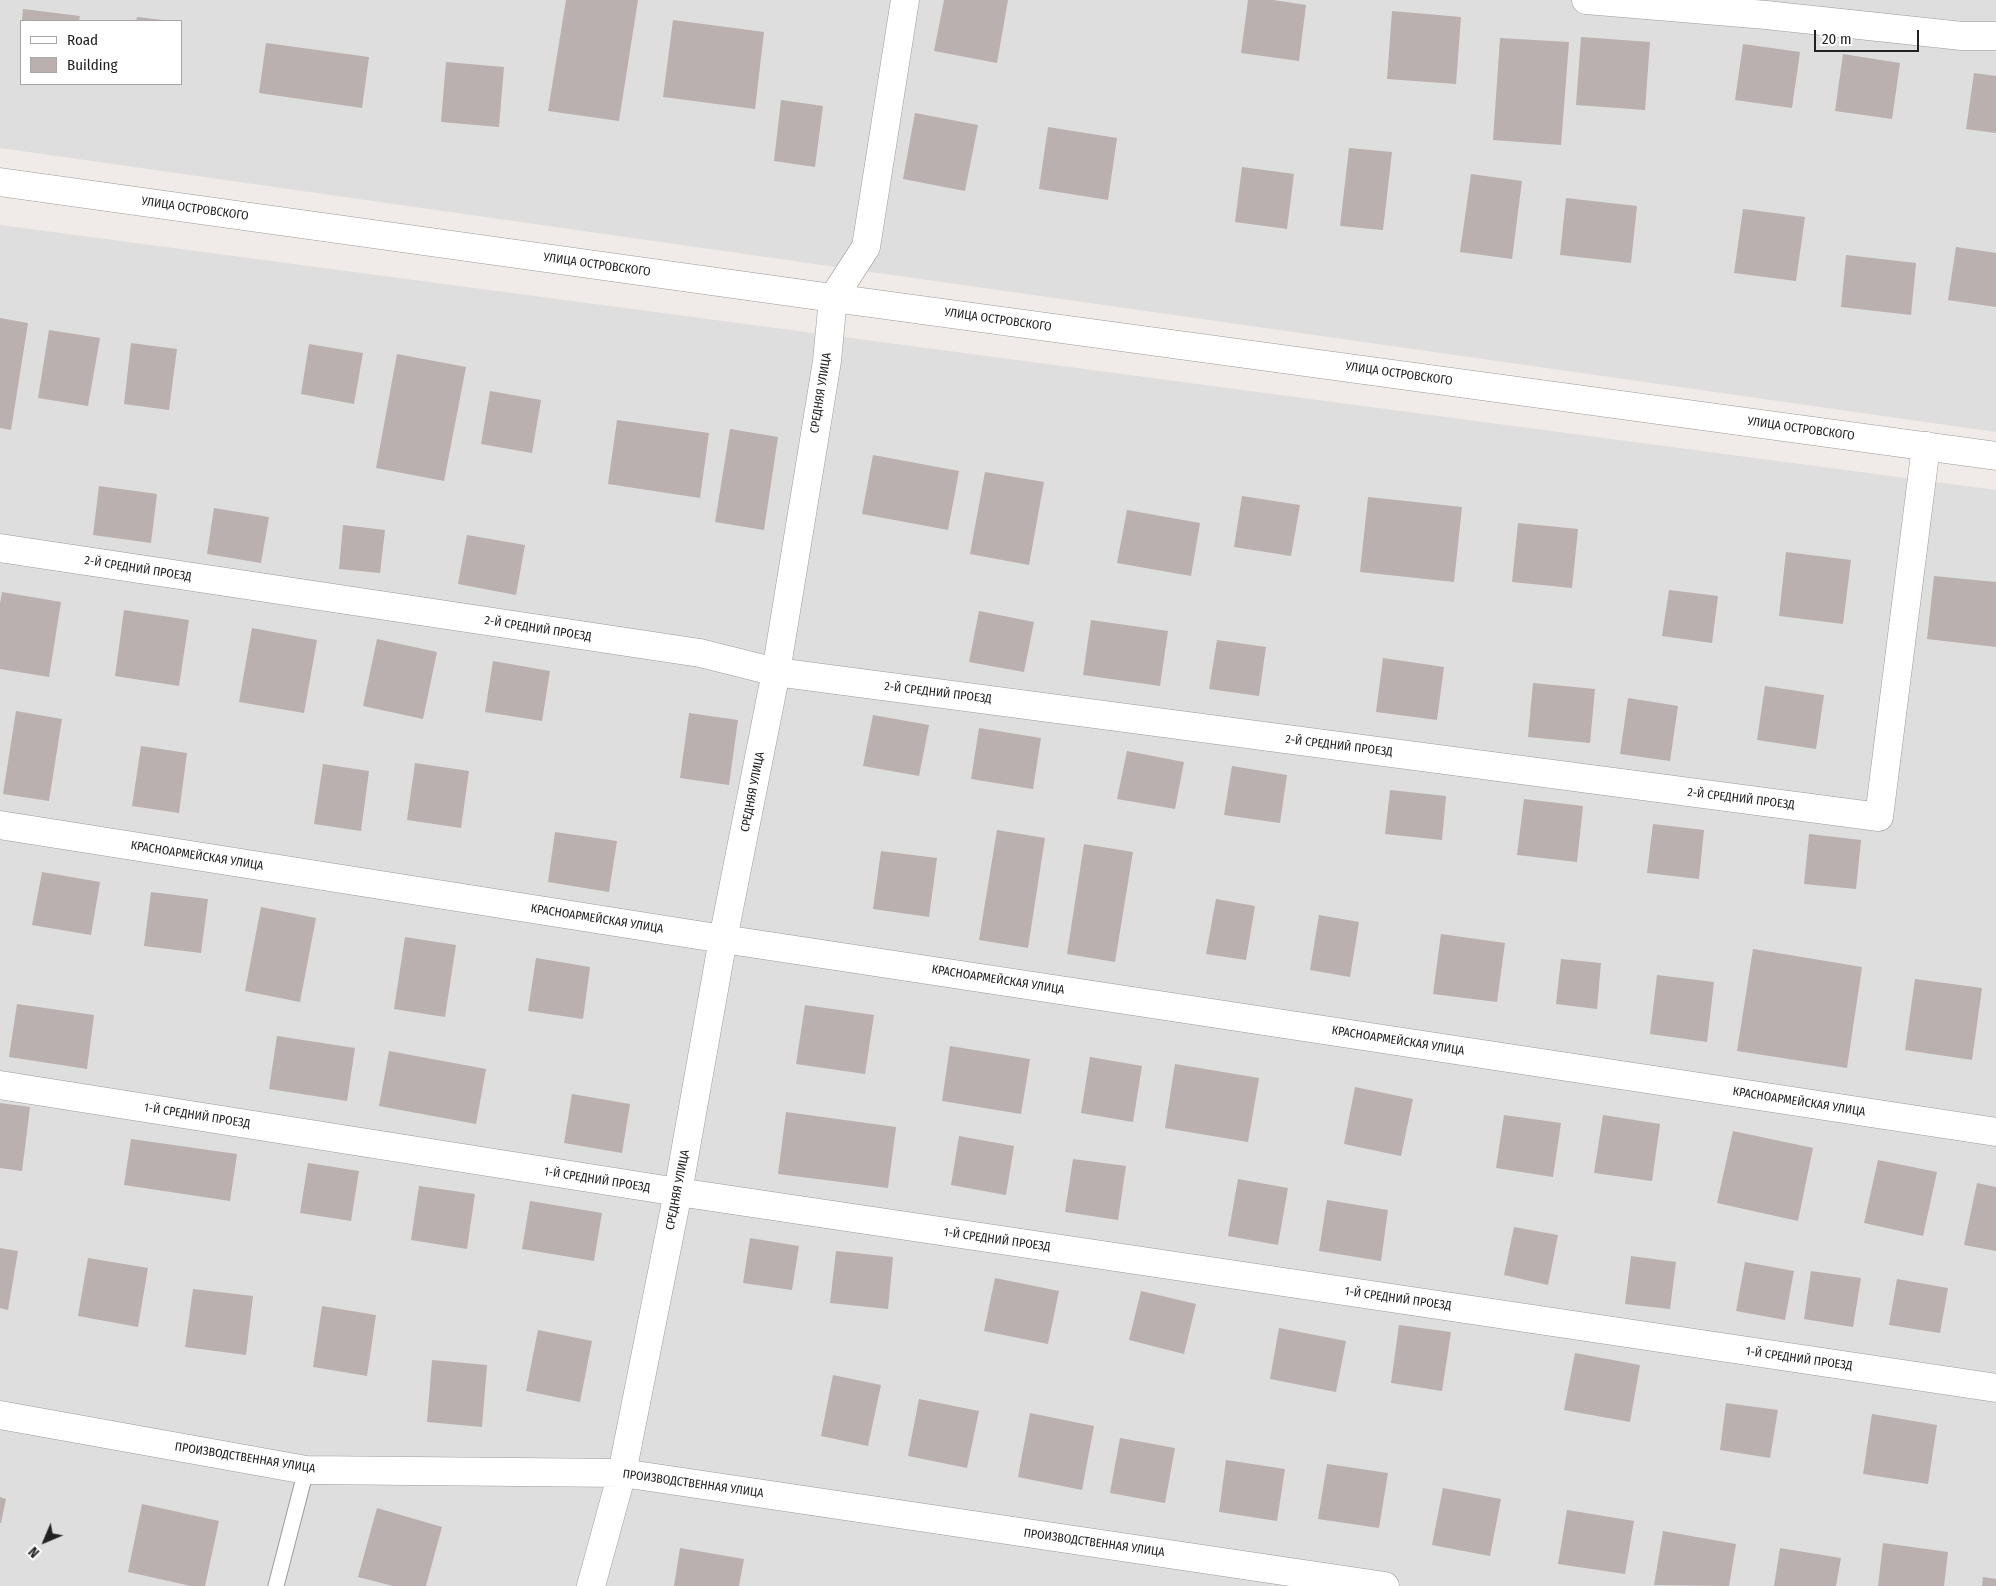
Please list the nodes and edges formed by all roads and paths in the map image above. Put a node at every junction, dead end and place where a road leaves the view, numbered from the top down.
1 (905, 0) edge
2 (1586, 0) edge
3 (1996, 36) edge
4 (0, 182) edge
5 (833, 298) junction
6 (1926, 446) junction
7 (1996, 456) edge
8 (0, 548) edge
9 (776, 672) junction
10 (0, 825) edge
11 (723, 939) junction
12 (0, 1085) edge
13 (1996, 1132) edge
14 (678, 1192) junction
15 (1996, 1388) edge
16 (0, 1415) edge
17 (306, 1470) junction
18 (622, 1473) junction
19 (276, 1586) edge
20 (591, 1586) edge
21 (1385, 1586) edge

1 - 5 street, СРЕДНЯЯ УЛИЦА
2 - 3 street
4 - 5 street, УЛИЦА ОСТРОВСКОГО
5 - 6 street, УЛИЦА ОСТРОВСКОГО
5 - 9 street, СРЕДНЯЯ УЛИЦА
6 - 7 street, УЛИЦА ОСТРОВСКОГО
6 - 9 street, 2-Й СРЕДНИЙ ПРОЕЗД
8 - 9 street, 2-Й СРЕДНИЙ ПРОЕЗД
9 - 11 street, СРЕДНЯЯ УЛИЦА
10 - 11 street, КРАСНОАРМЕЙСКАЯ УЛИЦА
11 - 13 street, КРАСНОАРМЕЙСКАЯ УЛИЦА
11 - 14 street, СРЕДНЯЯ УЛИЦА
12 - 14 street, 1-Й СРЕДНИЙ ПРОЕЗД
14 - 15 street, 1-Й СРЕДНИЙ ПРОЕЗД
14 - 18 street, СРЕДНЯЯ УЛИЦА
16 - 17 street, ПРОИЗВОДСТВЕННАЯ УЛИЦА
17 - 18 street, ПРОИЗВОДСТВЕННАЯ УЛИЦА
17 - 19 lane
18 - 20 street, СРЕДНЯЯ УЛИЦА
18 - 21 street, ПРОИЗВОДСТВЕННАЯ УЛИЦА

